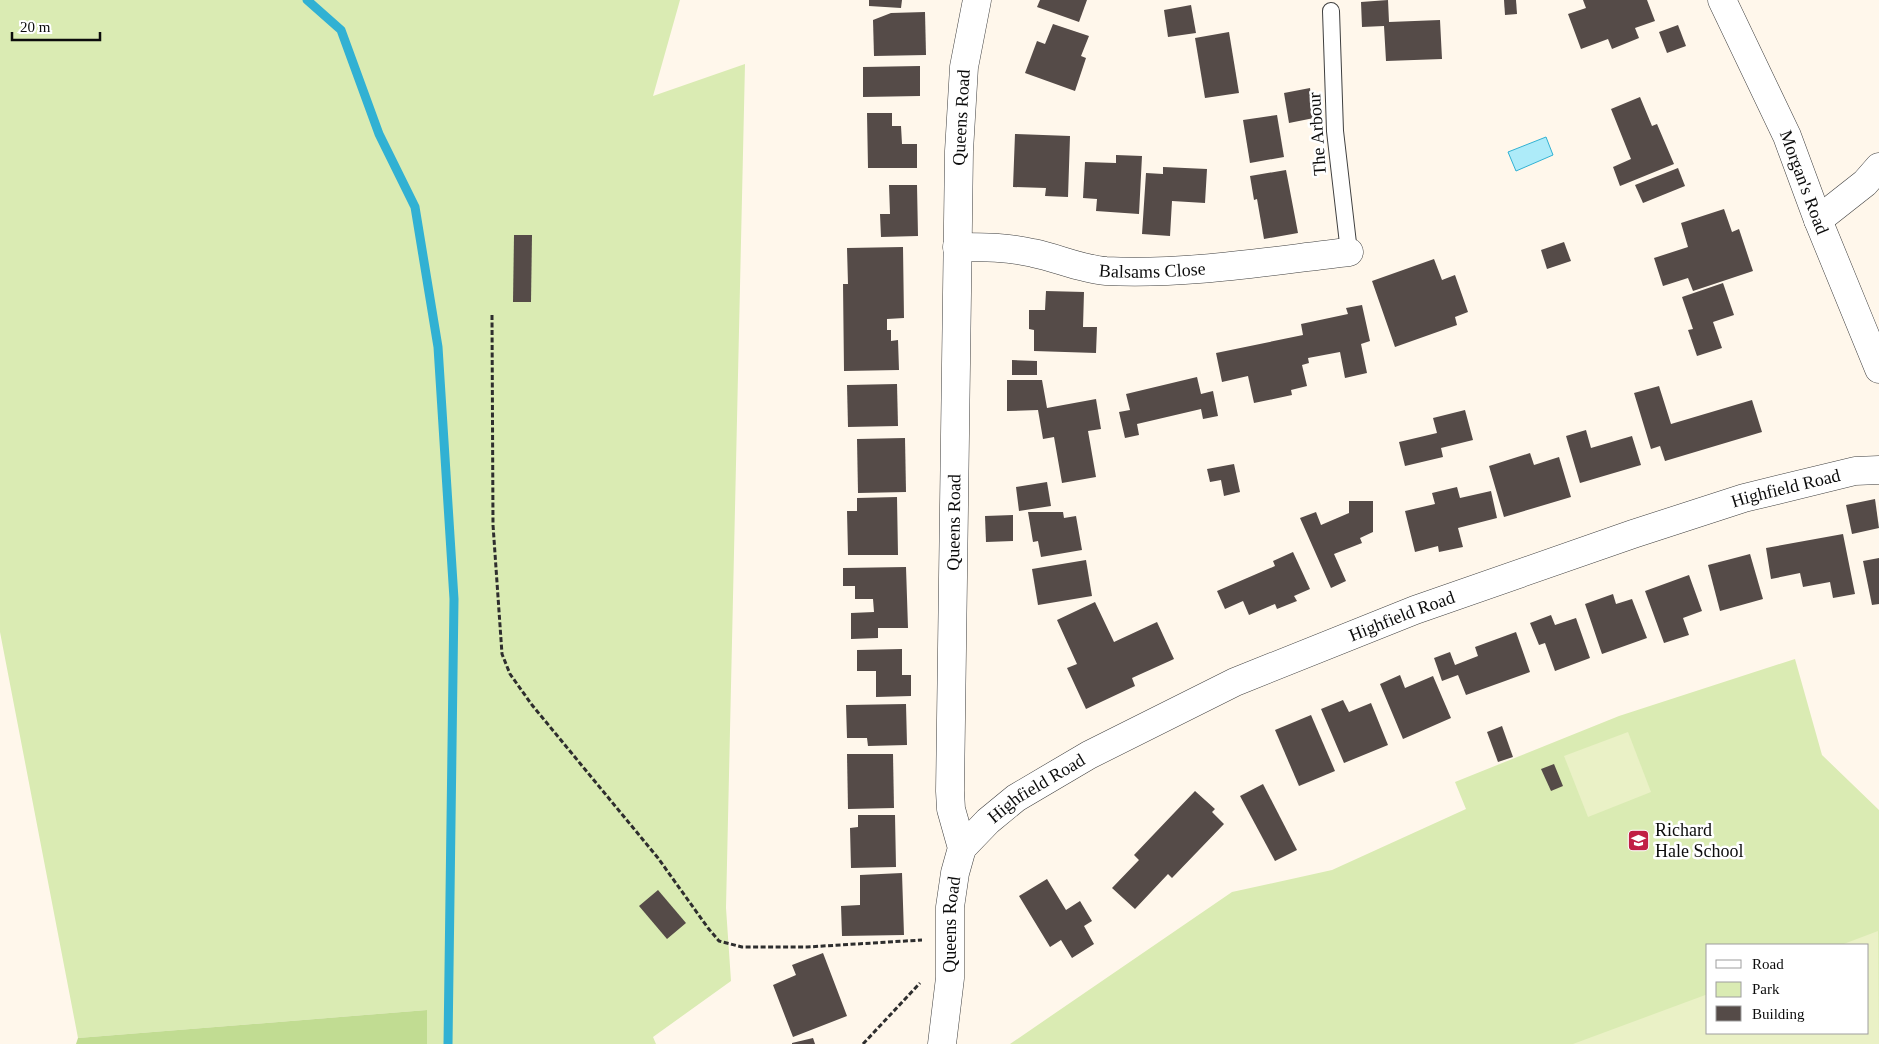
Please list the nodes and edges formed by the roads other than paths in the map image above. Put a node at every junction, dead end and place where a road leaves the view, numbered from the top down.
1 (977, 0) edge
2 (1722, 0) edge
3 (1331, 11) dead end
4 (1879, 167) edge
5 (1818, 220) junction
6 (957, 247) junction
7 (1349, 252) joint
8 (1879, 369) edge
9 (1879, 470) edge
10 (962, 848) junction
11 (942, 1044) edge

1 - 6 street, Queens Road
2 - 5 street, Morgan's Road
3 - 7 lane, The Arbour
4 - 5 street
5 - 8 street, Morgan's Road
6 - 7 street, Balsams Close
6 - 10 street, Queens Road
9 - 10 street, Highfield Road
10 - 11 street, Queens Road

